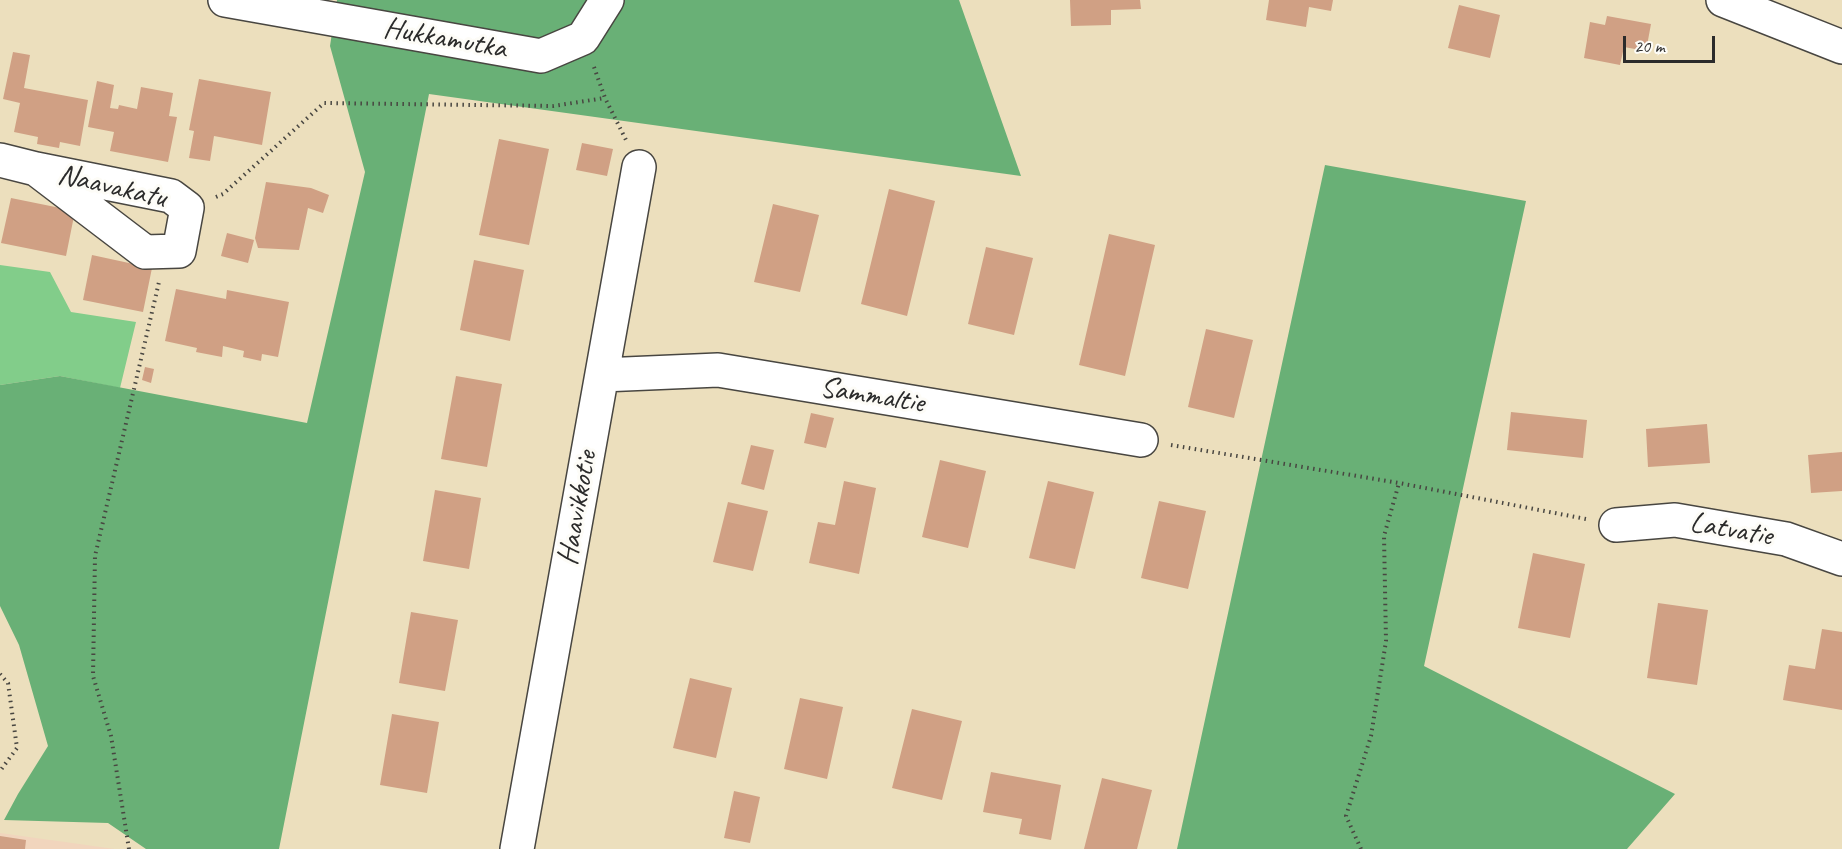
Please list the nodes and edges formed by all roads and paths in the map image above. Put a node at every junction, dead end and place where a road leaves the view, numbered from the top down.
1 (225, 0) edge
2 (607, 0) edge
3 (1723, 0) edge
4 (583, 38) junction
5 (1842, 47) edge
6 (605, 98) junction
7 (0, 160) edge
8 (639, 167) joint
9 (36, 169) junction
10 (187, 208) junction
11 (179, 251) junction
12 (602, 375) junction
13 (1141, 440) joint
14 (1399, 483) junction
15 (1616, 525) joint
16 (1842, 559) edge
17 (0, 674) edge
18 (0, 771) edge
19 (129, 849) edge
20 (517, 849) edge
21 (1361, 849) edge

1 - 4 street, Hukkamutka
2 - 4 street
3 - 5 street
4 - 6 path
6 - 8 path
6 - 10 path
7 - 9 street, Naavakatu
8 - 12 street, Haavikkotie
9 - 10 street, Naavakatu
9 - 11 street, Naavakatu
10 - 11 street, Naavakatu
11 - 19 path
12 - 13 street, Sammaltie
12 - 20 street, Haavikkotie
13 - 14 path
14 - 15 path
14 - 21 path
15 - 16 street, Latvatie
17 - 18 path

